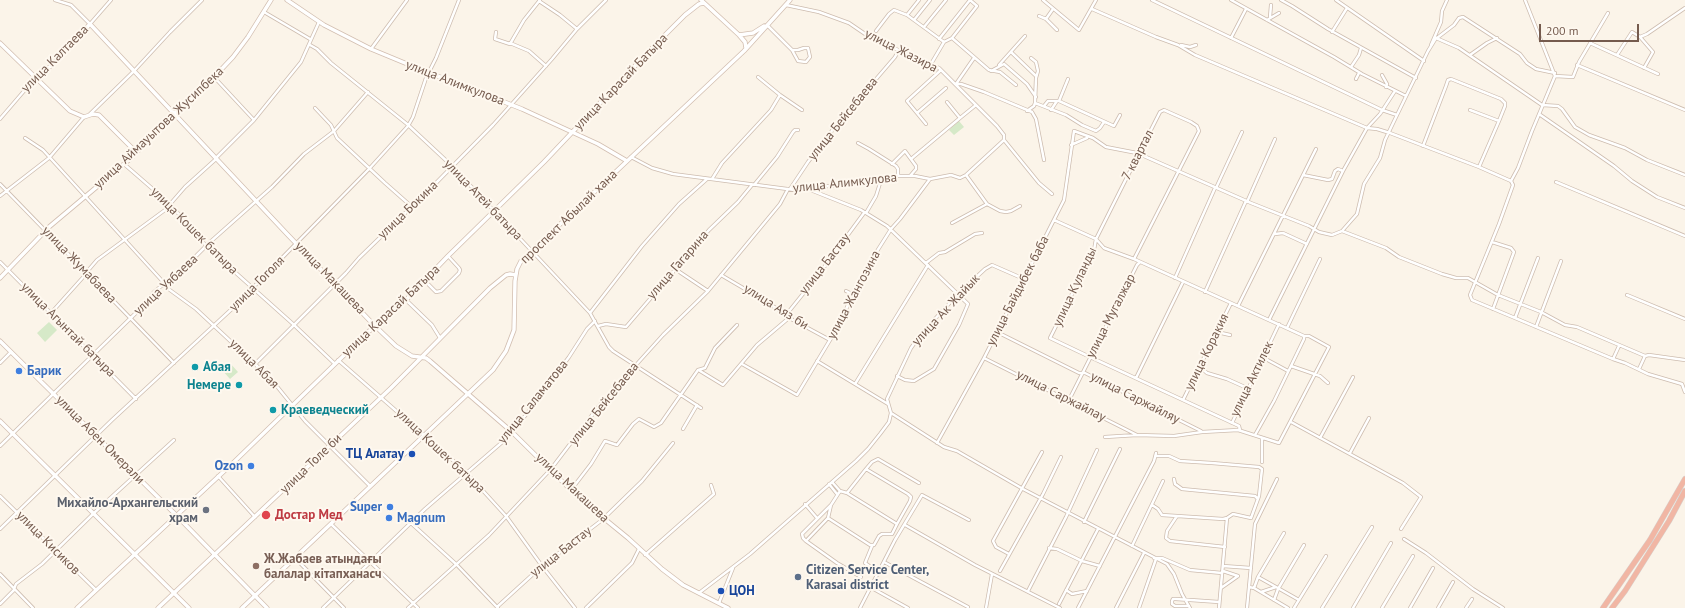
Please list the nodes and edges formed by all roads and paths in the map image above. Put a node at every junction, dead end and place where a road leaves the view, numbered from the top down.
1 (55, 0) edge
2 (110, 0) edge
3 (202, 0) edge
4 (271, 0) edge
5 (287, 0) edge
6 (407, 0) edge
7 (459, 0) edge
8 (540, 0) edge
9 (606, 0) edge
10 (790, 0) edge
11 (919, 0) edge
12 (930, 0) edge
13 (946, 0) edge
14 (970, 0) edge
15 (1043, 0) edge
16 (1096, 0) edge
17 (1152, 0) edge
18 (1231, 0) edge
19 (1280, 0) edge
20 (1336, 0) edge
21 (1447, 0) edge
22 (1525, 0) edge
23 (702, 1) edge
24 (1271, 4) dead end
25 (786, 5) junction
26 (1348, 8) junction
27 (1685, 8) edge
28 (1053, 9) junction
29 (1092, 9) junction
30 (1246, 9) junction
31 (264, 12) junction
32 (1279, 13) dead end
33 (1608, 13) dead end
34 (907, 15) junction
35 (1039, 16) dead end
36 (1270, 17) junction
37 (1046, 19) junction
38 (914, 20) junction
39 (1267, 20) junction
40 (319, 22) junction
41 (90, 24) junction
42 (767, 25) junction
43 (924, 27) junction
44 (577, 29) junction
45 (1057, 30) dead end
46 (876, 31) dead end
47 (496, 32) dead end
48 (1332, 32) junction
49 (740, 35) junction
50 (1025, 36) dead end
51 (1640, 36) junction
52 (952, 38) junction
53 (1231, 38) junction
54 (1436, 38) junction
55 (1497, 38) junction
56 (310, 39) junction
57 (939, 39) junction
58 (944, 42) junction
59 (0, 43) edge
60 (510, 43) junction
61 (1590, 43) junction
62 (310, 45) junction
63 (1178, 45) junction
64 (1196, 45) dead end
65 (1193, 47) junction
66 (371, 48) junction
67 (1361, 48) junction
68 (1431, 48) junction
69 (746, 49) junction
70 (792, 50) junction
71 (898, 51) junction
72 (1011, 52) junction
73 (1190, 52) junction
74 (1470, 55) junction
75 (1617, 55) junction
76 (974, 58) junction
77 (1031, 58) dead end
78 (1424, 61) junction
79 (931, 64) junction
80 (1577, 65) junction
81 (546, 66) junction
82 (997, 67) junction
83 (1351, 67) junction
84 (1644, 68) junction
85 (941, 70) junction
86 (134, 71) junction
87 (991, 71) junction
88 (1360, 72) junction
89 (429, 73) junction
90 (1658, 74) dead end
91 (1382, 75) dead end
92 (1555, 75) junction
93 (214, 77) junction
94 (758, 77) dead end
95 (37, 78) junction
96 (1036, 78) junction
97 (1416, 78) junction
98 (1068, 79) dead end
99 (1356, 79) dead end
100 (956, 84) junction
101 (1016, 85) dead end
102 (1027, 85) junction
103 (1386, 87) junction
104 (946, 88) dead end
105 (1396, 91) junction
106 (368, 92) junction
107 (780, 95) junction
108 (1406, 96) junction
109 (1036, 97) junction
110 (1058, 101) junction
111 (947, 102) dead end
112 (1036, 103) junction
113 (511, 105) junction
114 (976, 105) junction
115 (1542, 105) junction
116 (1044, 106) junction
117 (314, 108) dead end
118 (802, 110) dead end
119 (1051, 110) junction
120 (1382, 110) junction
121 (1470, 110) dead end
122 (1685, 110) edge
123 (1027, 111) junction
124 (917, 113) junction
125 (174, 114) junction
126 (1539, 114) junction
127 (90, 115) junction
128 (1120, 115) dead end
129 (1397, 115) junction
130 (84, 117) junction
131 (960, 118) junction
132 (0, 119) edge
133 (254, 120) junction
134 (1499, 121) junction
135 (1104, 122) junction
136 (926, 124) dead end
137 (408, 126) junction
138 (1367, 128) junction
139 (798, 130) dead end
140 (334, 131) junction
141 (573, 132) junction
142 (1242, 132) dead end
143 (1390, 133) junction
144 (1088, 137) junction
145 (25, 138) dead end
146 (1276, 139) dead end
147 (1004, 140) junction
148 (858, 143) dead end
149 (1071, 145) junction
150 (1423, 146) junction
151 (1316, 149) dead end
152 (136, 152) junction
153 (1139, 154) junction
154 (631, 157) junction
155 (49, 158) junction
156 (216, 159) junction
157 (911, 159) junction
158 (1044, 160) dead end
159 (627, 161) junction
160 (124, 164) junction
161 (892, 164) junction
162 (452, 166) junction
163 (1479, 167) junction
164 (369, 169) junction
165 (1343, 170) junction
166 (1179, 172) junction
167 (966, 175) junction
168 (1303, 175) junction
169 (1685, 175) edge
170 (898, 176) junction
171 (910, 176) junction
172 (707, 179) junction
173 (712, 179) junction
174 (930, 179) junction
175 (881, 180) junction
176 (1328, 180) junction
177 (1511, 181) junction
178 (1556, 182) dead end
179 (0, 184) edge
180 (753, 185) junction
181 (1335, 187) junction
182 (808, 188) junction
183 (1215, 188) junction
184 (789, 189) junction
185 (6, 191) junction
186 (1052, 194) dead end
187 (0, 196) edge
188 (86, 196) junction
189 (1246, 201) junction
190 (257, 202) junction
191 (170, 204) junction
192 (987, 204) junction
193 (411, 206) junction
194 (1020, 206) dead end
195 (1685, 208) edge
196 (494, 212) junction
197 (865, 213) junction
198 (1284, 215) junction
199 (1054, 220) junction
200 (952, 223) dead end
201 (891, 229) junction
202 (1314, 229) junction
203 (45, 231) junction
204 (1342, 231) junction
205 (982, 232) dead end
206 (1274, 234) junction
207 (1685, 236) edge
208 (1096, 239) junction
209 (125, 240) junction
210 (1492, 242) junction
211 (297, 244) junction
212 (1306, 244) junction
213 (207, 245) junction
214 (532, 251) junction
215 (448, 256) junction
216 (1538, 258) dead end
217 (1134, 259) junction
218 (1320, 259) dead end
219 (1561, 261) dead end
220 (0, 262) edge
221 (1140, 262) junction
222 (927, 264) junction
223 (676, 269) junction
224 (8, 270) junction
225 (86, 274) junction
226 (516, 275) junction
227 (721, 275) junction
228 (0, 278) edge
229 (1175, 278) junction
230 (1024, 279) junction
231 (425, 281) junction
232 (1183, 282) junction
233 (1476, 282) junction
234 (164, 284) junction
235 (335, 284) junction
236 (252, 288) junction
237 (708, 290) junction
238 (846, 291) dead end
239 (1206, 292) junction
240 (852, 294) junction
241 (957, 295) junction
242 (1498, 295) junction
243 (1627, 295) dead end
244 (406, 300) junction
245 (1231, 303) junction
246 (1520, 304) junction
247 (1238, 306) junction
248 (1493, 309) junction
249 (1541, 312) junction
250 (51, 313) junction
251 (590, 313) junction
252 (786, 315) junction
253 (790, 317) junction
254 (130, 318) junction
255 (1515, 318) junction
256 (1685, 319) edge
257 (1269, 320) junction
258 (595, 321) junction
259 (294, 324) junction
260 (1279, 324) junction
261 (737, 325) dead end
262 (214, 326) junction
263 (375, 326) junction
264 (598, 326) junction
265 (1536, 326) junction
266 (1287, 328) junction
267 (997, 332) junction
268 (1217, 332) junction
269 (1230, 335) dead end
270 (1304, 336) junction
271 (440, 338) junction
272 (830, 340) junction
273 (0, 341) edge
274 (1619, 346) junction
275 (11, 352) junction
276 (92, 355) junction
277 (1645, 356) junction
278 (1090, 357) junction
279 (1262, 357) junction
280 (421, 358) junction
281 (984, 358) junction
282 (1613, 359) junction
283 (338, 360) junction
284 (1685, 360) edge
285 (817, 361) junction
286 (0, 363) edge
287 (174, 363) junction
288 (255, 364) junction
289 (335, 364) junction
290 (742, 364) junction
291 (635, 365) junction
292 (1290, 366) junction
293 (1200, 367) junction
294 (1639, 369) junction
295 (700, 371) junction
296 (1288, 371) junction
297 (1083, 372) junction
298 (1315, 374) junction
299 (897, 376) junction
300 (1353, 376) dead end
301 (1136, 378) junction
302 (1328, 383) dead end
303 (855, 384) junction
304 (1683, 384) edge
305 (1247, 388) junction
306 (1685, 392) edge
307 (53, 394) junction
308 (468, 394) junction
309 (681, 396) junction
310 (381, 397) junction
311 (136, 399) junction
312 (1069, 400) junction
313 (1183, 400) junction
314 (888, 404) junction
315 (293, 405) junction
316 (697, 405) junction
317 (701, 408) dead end
318 (891, 413) junction
319 (1369, 418) dead end
320 (0, 421) edge
321 (1290, 422) junction
322 (1232, 423) junction
323 (683, 429) dead end
324 (1240, 430) junction
325 (512, 432) junction
326 (1202, 432) junction
327 (13, 434) junction
328 (1137, 435) junction
329 (1255, 435) junction
330 (96, 436) junction
331 (424, 436) junction
332 (1105, 437) dead end
333 (1262, 438) junction
334 (1320, 438) junction
335 (174, 440) dead end
336 (937, 443) junction
337 (673, 444) dead end
338 (0, 446) edge
339 (329, 446) junction
340 (1120, 449) dead end
341 (1097, 450) dead end
342 (1042, 452) dead end
343 (1350, 454) junction
344 (1061, 457) dead end
345 (1262, 462) dead end
346 (551, 469) junction
347 (866, 469) junction
348 (466, 473) junction
349 (56, 475) junction
350 (136, 476) junction
351 (218, 476) junction
352 (1174, 479) dead end
353 (1277, 479) dead end
354 (1685, 479) edge
355 (1163, 481) dead end
356 (831, 483) junction
357 (919, 483) dead end
358 (711, 485) dead end
359 (371, 486) junction
360 (1023, 489) junction
361 (571, 490) junction
362 (840, 491) junction
363 (1685, 491) edge
364 (847, 492) junction
365 (837, 494) junction
366 (0, 496) edge
367 (1040, 497) junction
368 (1258, 498) junction
369 (805, 504) junction
370 (831, 505) junction
371 (1152, 505) junction
372 (18, 513) junction
373 (94, 513) junction
374 (1068, 513) junction
375 (176, 515) junction
376 (506, 516) junction
377 (1178, 516) junction
378 (255, 517) junction
379 (817, 518) junction
380 (828, 518) junction
381 (1227, 518) junction
382 (1251, 518) junction
383 (604, 519) junction
384 (969, 520) dead end
385 (1256, 520) junction
386 (1084, 522) junction
387 (411, 523) junction
388 (331, 524) junction
389 (897, 524) junction
390 (905, 525) junction
391 (1372, 527) dead end
392 (0, 529) edge
393 (1098, 529) junction
394 (1401, 529) dead end
395 (1284, 533) dead end
396 (1115, 538) junction
397 (1404, 539) dead end
398 (806, 541) junction
399 (1391, 543) dead end
400 (1304, 545) dead end
401 (872, 546) junction
402 (1132, 546) junction
403 (1225, 547) junction
404 (1049, 548) junction
405 (639, 549) junction
406 (56, 550) junction
407 (1144, 553) junction
408 (135, 554) junction
409 (1009, 554) junction
410 (216, 555) junction
411 (645, 555) junction
412 (1326, 556) dead end
413 (1413, 556) dead end
414 (296, 558) junction
415 (1155, 558) junction
416 (1082, 561) junction
417 (370, 562) junction
418 (884, 562) junction
419 (457, 564) junction
420 (542, 566) junction
421 (1100, 566) junction
422 (1223, 566) junction
423 (733, 567) junction
424 (872, 568) dead end
425 (1251, 568) junction
426 (1433, 568) dead end
427 (1000, 571) dead end
428 (1223, 572) junction
429 (0, 574) edge
430 (992, 574) junction
431 (861, 577) dead end
432 (1258, 577) junction
433 (1453, 582) dead end
434 (870, 587) junction
435 (1249, 587) junction
436 (1221, 588) junction
437 (1254, 588) junction
438 (1277, 588) junction
439 (14, 589) junction
440 (96, 590) junction
441 (1066, 590) junction
442 (1028, 591) junction
443 (1087, 591) junction
444 (1261, 592) junction
445 (699, 593) junction
446 (175, 594) junction
447 (255, 596) junction
448 (334, 598) junction
449 (1472, 599) dead end
450 (1185, 600) junction
451 (1274, 600) junction
452 (1299, 600) junction
453 (1219, 602) junction
454 (413, 603) junction
455 (720, 603) junction
456 (0, 604) edge
457 (1059, 604) dead end
458 (496, 607) edge
459 (968, 607) dead end
460 (1189, 607) edge
461 (33, 608) edge
462 (77, 608) edge
463 (158, 608) edge
464 (189, 608) edge
465 (242, 608) edge
466 (267, 608) edge
467 (323, 608) edge
468 (344, 608) edge
469 (408, 608) edge
470 (418, 608) edge
471 (576, 608) edge
472 (586, 608) edge
473 (717, 608) edge
474 (728, 608) edge
475 (860, 608) edge
476 (908, 608) edge
477 (986, 608) edge
478 (1060, 608) edge
479 (1078, 608) edge
480 (1116, 608) edge
481 (1139, 608) edge
482 (1219, 608) edge
483 (1248, 608) edge
484 (1288, 608) edge
485 (1294, 608) edge
486 (1322, 608) edge
487 (1353, 608) edge
488 (1382, 608) edge
489 (1410, 608) edge
490 (1438, 608) edge
491 (1466, 608) edge
492 (1503, 608) edge
493 (1603, 608) edge
494 (1612, 608) edge

1 - 41 street, улица Макашева
2 - 41 street, улица Калтаева
3 - 86 street
4 - 31 main road, улица Аймауытова Жусипбека
5 - 40 main road, улица Алимкулова
6 - 66 street
7 - 89 street, улица Гоголя
8 - 44 street
8 - 60 street
9 - 44 street, улица Бокина
10 - 25 main road, проспект Абылай хана
11 - 34 street
12 - 38 street
13 - 43 street
14 - 52 street
14 - 57 street
15 - 28 street
16 - 29 street
17 - 53 street
18 - 30 street
19 - 48 street
20 - 26 street
21 - 68 street
22 - 92 street
23 - 49 main road
23 - 141 main road, улица Карасай Батыра
24 - 36 street
25 - 42 main road, проспект Абылай хана
25 - 71 street, улица Жазира
26 - 48 street
26 - 78 street
27 - 51 street
28 - 29 street
28 - 37 street
29 - 63 street
30 - 39 street
30 - 53 street
31 - 56 street
31 - 93 main road, улица Аймауытова Жусипбека
32 - 36 street
33 - 61 street
34 - 38 street
34 - 46 street
35 - 37 street
36 - 39 street
37 - 45 street
38 - 43 street
39 - 83 street
40 - 56 street
40 - 66 main road, улица Алимкулова
41 - 86 main road, улица Макашева
41 - 95 main road, улица Калтаева
42 - 49 main road
42 - 69 main road, проспект Абылай хана
42 - 70 street
43 - 57 street
44 - 81 street, улица Бокина
47 - 60 street
48 - 67 street
49 - 69 main road
50 - 72 street
51 - 75 street
51 - 84 street
52 - 58 street
52 - 76 street
53 - 120 street
54 - 55 street
54 - 68 street
54 - 74 street
55 - 74 street
55 - 92 street
56 - 62 street
57 - 58 street
58 - 79 street
59 - 95 main road
60 - 81 street
61 - 75 street
61 - 80 street
62 - 106 street, улица Атей батыра
62 - 133 street
63 - 65 street
63 - 73 street
64 - 65 street
65 - 73 street
66 - 89 main road, улица Алимкулова
67 - 83 street
67 - 97 street
68 - 78 street
69 - 154 main road, проспект Абылай хана
70 - 70 street
71 - 79 street, улица Жазира
71 - 184 street, улица Бейсебаева
72 - 82 street
72 - 96 street
73 - 138 street
74 - 115 street
75 - 84 street
76 - 87 street
76 - 100 street
77 - 96 street
78 - 97 street
79 - 85 street, улица Жазира
80 - 92 street
80 - 122 street
81 - 113 street, улица Бокина
82 - 87 street
82 - 102 street
83 - 88 street
84 - 90 street
85 - 100 street, улица Жазира
85 - 124 street
86 - 125 main road, улица Макашева
86 - 127 street
87 - 101 street
88 - 99 street
88 - 103 street
89 - 113 main road, улица Алимкулова
89 - 137 street, улица Гоголя
91 - 103 street
92 - 115 street
93 - 125 main road, улица Аймауытова Жусипбека
93 - 133 street
94 - 107 street
95 - 130 main road
95 - 132 street, улица Калтаева
96 - 102 street
96 - 109 street
97 - 108 street
98 - 110 street
100 - 114 street
100 - 123 street, улица Жазира
102 - 109 street
103 - 105 street
104 - 124 street
105 - 108 street
105 - 120 street
106 - 137 street, улица Атей батыра
106 - 140 street, улица Уябаева
107 - 118 street
107 - 173 street
108 - 129 street
109 - 112 street
110 - 116 street
110 - 119 street
110 - 135 street
111 - 131 street
112 - 116 street
112 - 123 street
113 - 141 main road, улица Алимкулова
113 - 162 street, улица Бокина
114 - 131 street
114 - 147 street
115 - 126 street
115 - 169 street
116 - 119 street
117 - 140 street
119 - 135 street
120 - 129 street
120 - 138 street
121 - 134 street
123 - 158 street
124 - 136 street
125 - 152 main road, улица Аймауытова Жусипбека
125 - 156 main road, улица Макашева
126 - 177 street
126 - 195 street
127 - 130 main road
127 - 152 main road
128 - 135 street
129 - 143 street
130 - 155 street
131 - 157 street
133 - 156 street
134 - 150 street
134 - 163 street
137 - 162 street, улица Атей батыра
137 - 164 street, улица Гоголя
138 - 143 street
138 - 165 street
139 - 180 street, улица Гагарина
140 - 164 street
140 - 190 street, улица Уябаева
141 - 159 main road, улица Алимкулова
141 - 196 main road, улица Карасай Батыра
142 - 183 street
143 - 150 street
143 - 204 street
144 - 149 street
144 - 149 street, улица Байдибек баба
144 - 153 street
145 - 155 street, улица Абая
146 - 189 street
147 - 167 street
147 - 186 street
148 - 161 street
149 - 199 street, улица Байдибек баба
150 - 163 street
151 - 168 street
152 - 160 main road, улица Аймауытова Жусипбека
153 - 166 street
153 - 166 street, 7 квартал
153 - 208 street, 7 квартал
154 - 159 main road, проспект Абылай хана
154 - 172 street, улица Алимкулова
155 - 185 street
155 - 188 street, улица Абая
156 - 190 main road, улица Макашева
156 - 191 street
157 - 161 street
157 - 171 street
159 - 214 main road, проспект Абылай хана
160 - 188 main road, улица Аймауытова Жусипбека
160 - 191 street, улица Кошек батыра
161 - 170 street
162 - 193 street, улица Бокина
162 - 196 street, улица Атей батыра
163 - 177 street
164 - 193 street
164 - 211 street, улица Гоголя
165 - 176 street
165 - 181 street
166 - 183 street
166 - 217 street
167 - 174 street, улица Алимкулова
167 - 192 street
168 - 176 street
168 - 198 street
170 - 171 street, улица Алимкулова
170 - 175 street, улица Алимкулова
171 - 174 street, улица Алимкулова
172 - 173 street, улица Алимкулова
172 - 251 street
173 - 180 street, улица Алимкулова
174 - 201 street, улица Жангозина
175 - 182 street, улица Алимкулова
175 - 197 street, улица Бастау
176 - 181 street
177 - 210 street
178 - 207 street
179 - 185 street, улица Жумабаева
180 - 184 street, улица Алимкулова
180 - 223 street, улица Гагарина
181 - 202 street
182 - 184 street, улица Алимкулова
182 - 197 street
183 - 189 street
183 - 229 street
184 - 227 street, улица Бейсебаева
185 - 187 street
185 - 203 street, улица Жумабаева
188 - 203 main road, улица Аймауытова Жусипбека
188 - 209 street, улица Абая
189 - 198 street
189 - 239 street
190 - 211 main road, улица Макашева
190 - 213 street, улица Уябаева
191 - 209 street
191 - 213 street, улица Кошек батыра
192 - 194 street
192 - 200 street
193 - 235 street, улица Бокина
196 - 214 street, улица Атей батыра
196 - 215 main road, улица Карасай Батыра
197 - 201 street
197 - 252 street, улица Бастау
198 - 202 street
198 - 206 street
199 - 208 street
199 - 230 street, улица Байдибек баба
201 - 222 street
201 - 240 street, улица Жангозина
202 - 204 street
202 - 212 street
203 - 224 main road, улица Аймауытова Жусипбека
203 - 225 street, улица Жумабаева
204 - 233 street
205 - 222 street
206 - 212 street
206 - 247 street
208 - 217 street
208 - 278 street, улица Куланды
209 - 225 street
209 - 234 street, улица Абая
210 - 233 street
210 - 242 street
211 - 235 main road, улица Макашева
211 - 236 street, улица Гоголя
212 - 257 street
213 - 234 street, улица Уябаева
213 - 236 street, улица Кошек батыра
214 - 226 main road, проспект Абылай хана
214 - 251 street, улица Атей батыра
215 - 231 main road, улица Карасай Батыра
215 - 231 street
216 - 246 street
217 - 221 street
218 - 266 street
219 - 249 street
220 - 224 street, улица Агынтай батыра
221 - 229 street
221 - 278 street, улица Мугалжар
222 - 241 street
222 - 303 street
223 - 237 street
223 - 264 street, улица Гагарина
224 - 228 main road, улица Аймауытова Жусипбека
224 - 250 street, улица Агынтай батыра
225 - 250 street
225 - 254 street, улица Жумабаева
226 - 271 main road, улица Толе би
226 - 308 main road, проспект Абылай хана
227 - 237 street, улица Бейсебаева
227 - 252 street, улица Аяз би
229 - 232 street
230 - 241 street, улица Ак Жайык
230 - 267 street, улица Байдибек баба
231 - 244 main road, улица Карасай Батыра
232 - 239 street
232 - 301 street
233 - 242 street
233 - 248 street
234 - 254 street, улица Уябаева
234 - 262 street, улица Абая
235 - 259 street, улица Бокина
235 - 263 main road, улица Макашева
236 - 259 street, улица Кошек батыра
236 - 262 street, улица Гоголя
237 - 291 street, улица Бейсебаева
238 - 240 street
239 - 245 street
240 - 272 street, улица Жангозина
241 - 299 street, улица Ак Жайык
241 - 299 street
242 - 246 street
242 - 248 street
243 - 256 street
244 - 263 main road, улица Карасай Батыра
244 - 271 street
245 - 247 street
245 - 268 street, улица Коракия
246 - 249 street
246 - 255 street
247 - 257 street
248 - 255 street
249 - 265 street
249 - 274 street
250 - 276 street, улица Агынтай батыра
251 - 258 street, улица Атей батыра
252 - 253 street, улица Аяз би
253 - 272 street, улица Аяз би
253 - 290 street
254 - 276 street, улица Уябаева
254 - 287 street, улица Жумабаева
255 - 265 street
257 - 260 street
258 - 264 street, улица Атей батыра
258 - 325 street, улица Саламатова
259 - 288 street, улица Бокина
259 - 289 street, улица Кошек батыра
260 - 266 street
260 - 279 street, улица Актилек
261 - 295 street
262 - 287 street, улица Гоголя
262 - 288 street, улица Абая
263 - 280 main road, улица Макашева
263 - 283 main road, улица Карасай Батыра
264 - 291 street, улица Атей батыра
265 - 282 street
266 - 270 street
267 - 281 street, улица Байдибек баба
267 - 297 street, улица Саржайляу
268 - 269 street
268 - 293 street, улица Коракия
270 - 292 street
270 - 298 street
271 - 280 main road, улица Толе би
272 - 285 street, улица Жангозина
273 - 275 main road, улица Абен Омерали
274 - 277 street
274 - 282 street
275 - 286 street
275 - 307 main road, улица Абен Омерали
276 - 307 street, улица Уябаева
276 - 311 street, улица Агынтай батыра
277 - 284 street
277 - 294 street
278 - 297 street, улица Мугалжар
278 - 301 street
279 - 296 street
279 - 305 street, улица Актилек
280 - 308 main road, улица Макашева
280 - 310 main road, улица Толе би
281 - 312 street, улица Саржайлау
281 - 336 street, улица Байдибек баба
282 - 294 street
283 - 289 main road, улица Карасай Батыра
283 - 310 street, улица Кошек батыра
285 - 290 street, улица Жангозина
285 - 303 street
287 - 311 street, улица Гоголя
288 - 315 street, улица Абая
289 - 315 main road, улица Карасай Батыра
290 - 295 street
291 - 309 street, улица Атей батыра
291 - 346 street, улица Бейсебаева
292 - 296 street
292 - 298 street
293 - 305 street
293 - 313 street, улица Коракия
294 - 304 street
295 - 309 street
296 - 329 street
297 - 312 street, улица Мугалжар
297 - 326 street, улица Саржайляу
298 - 302 street
298 - 321 street
299 - 314 street, улица Ак Жайык
300 - 334 street
301 - 313 street
303 - 314 street
304 - 306 street
305 - 322 street, улица Актилек
307 - 327 street, улица Уябаева
307 - 330 main road, улица Абен Омерали
308 - 325 main road, улица Макашева
308 - 331 main road, проспект Абылай хана
309 - 316 street, улица Атей батыра
309 - 361 street
310 - 331 street, улица Кошек батыра
310 - 339 main road, улица Толе би
311 - 330 street, улица Гоголя
312 - 328 street, улица Саржайлау
313 - 322 street
314 - 318 street
315 - 339 street, улица Абая
315 - 351 main road, улица Карасай Батыра
316 - 317 street, улица Атей батыра
316 - 323 street
318 - 336 street
318 - 356 street
319 - 343 street
320 - 327 main road
321 - 333 street, улица Саржайляу
321 - 334 street
322 - 324 street, улица Актилек
324 - 326 street, улица Саржайляу
324 - 329 street, улица Саржайляу
325 - 346 main road, улица Макашева
325 - 348 street, улица Саламатова
326 - 328 street
327 - 338 street, улица Уябаева
327 - 349 main road
328 - 332 street
329 - 333 street, улица Саржайляу
330 - 349 street, улица Гоголя
330 - 350 main road, улица Абен Омерали
331 - 348 street, улица Кошек батыра
331 - 359 main road, проспект Абылай хана
333 - 345 street
334 - 343 street
335 - 350 street
336 - 360 street
337 - 383 street, улица Бастау
339 - 359 street, улица Абая
339 - 378 main road, улица Толе би
340 - 386 street
341 - 374 street
342 - 360 street
343 - 394 street
344 - 367 street
346 - 361 main road, улица Макашева
346 - 376 street, улица Бейсебаева
347 - 357 street
347 - 364 street
347 - 389 street
348 - 376 street, улица Кошек батыра
348 - 387 street, улица Саламатова
349 - 372 street, улица Гоголя
349 - 373 main road
350 - 373 street
350 - 375 main road, улица Абен Омерали
351 - 375 main road, улица Карасай Батыра
351 - 378 street
352 - 368 street
353 - 385 street
354 - 493 highway
355 - 371 street
356 - 362 street
356 - 365 street
356 - 369 street
358 - 411 street
359 - 388 main road, проспект Абылай хана
360 - 367 street
360 - 409 street
361 - 383 main road, улица Макашева
362 - 364 street
362 - 365 street
363 - 494 highway
364 - 389 street
365 - 370 street
366 - 372 street, улица Кисиков
367 - 374 street
367 - 409 street
368 - 382 street
368 - 396 street
369 - 379 street
369 - 423 street
370 - 379 street
370 - 380 street
371 - 377 street
371 - 402 street
372 - 392 street, улица Гоголя
372 - 406 street, улица Кисиков
373 - 406 street
373 - 408 main road
374 - 386 street
374 - 404 street
375 - 408 main road, улица Карасай Батыра
375 - 410 main road, улица Абен Омерали
376 - 419 street, улица Бейсебаева
376 - 420 street, улица Кошек батыра
377 - 381 street
377 - 403 street
378 - 410 main road, улица Толе би
379 - 398 street
380 - 398 street
380 - 401 street
381 - 382 street
381 - 403 street
382 - 385 street
383 - 405 main road, улица Макашева
383 - 420 street, улица Бастау
384 - 390 street
385 - 425 street
386 - 393 street
387 - 417 street, улица Саламатова
387 - 419 street
388 - 414 main road, проспект Абылай хана
388 - 417 street
389 - 401 street
390 - 418 street
390 - 430 street
391 - 486 street
393 - 396 street
393 - 416 street
395 - 432 street
396 - 402 street
396 - 421 street
397 - 492 street
398 - 431 street
399 - 487 street
400 - 438 street
401 - 424 street
402 - 407 street
403 - 422 street
404 - 416 street
404 - 442 street
405 - 411 main road, улица Макашева
405 - 472 street
406 - 439 street
406 - 440 street, улица Кисиков
407 - 415 street
407 - 480 street
408 - 440 main road, улица Карасай Батыра
408 - 446 main road
409 - 427 street
410 - 446 main road, улица Толе би
410 - 447 main road, улица Абен Омерали
411 - 445 main road, улица Макашева
412 - 452 street
413 - 488 street
414 - 447 main road, проспект Абылай хана
414 - 448 street
415 - 428 street
415 - 450 street
415 - 481 street
416 - 421 street
416 - 441 street
417 - 448 street, улица Саламатова
417 - 454 street
418 - 434 street
418 - 459 street
419 - 454 street, улица Бейсебаева
419 - 458 street
420 - 458 street, улица Бастау
420 - 471 street, улица Кошек батыра
421 - 443 street
422 - 425 street
422 - 428 street
423 - 445 street
423 - 455 street
425 - 435 street
426 - 489 street
428 - 436 street
428 - 436 street
429 - 439 street
430 - 442 street
430 - 477 street
432 - 437 street
432 - 438 street
433 - 490 street
434 - 475 street
434 - 476 street
435 - 437 street
435 - 483 street
436 - 453 street
437 - 444 street
438 - 444 street
438 - 451 street
438 - 452 street
439 - 456 street
439 - 461 street
440 - 462 main road, улица Карасай Батыра
441 - 443 street
441 - 457 street
442 - 478 street
443 - 479 street
444 - 451 street
445 - 455 main road, улица Макашева
446 - 463 main road, улица Толе би
446 - 464 main road
447 - 465 main road, проспект Абылай хана
447 - 466 main road, улица Абен Омерали
448 - 467 street, улица Саламатова
448 - 468 street
449 - 491 street
450 - 453 street
450 - 460 street
450 - 460 street
451 - 484 street
452 - 485 street
453 - 482 street
454 - 469 street, улица Бейсебаева
454 - 470 street
455 - 473 main road
455 - 474 main road, улица Макашева

